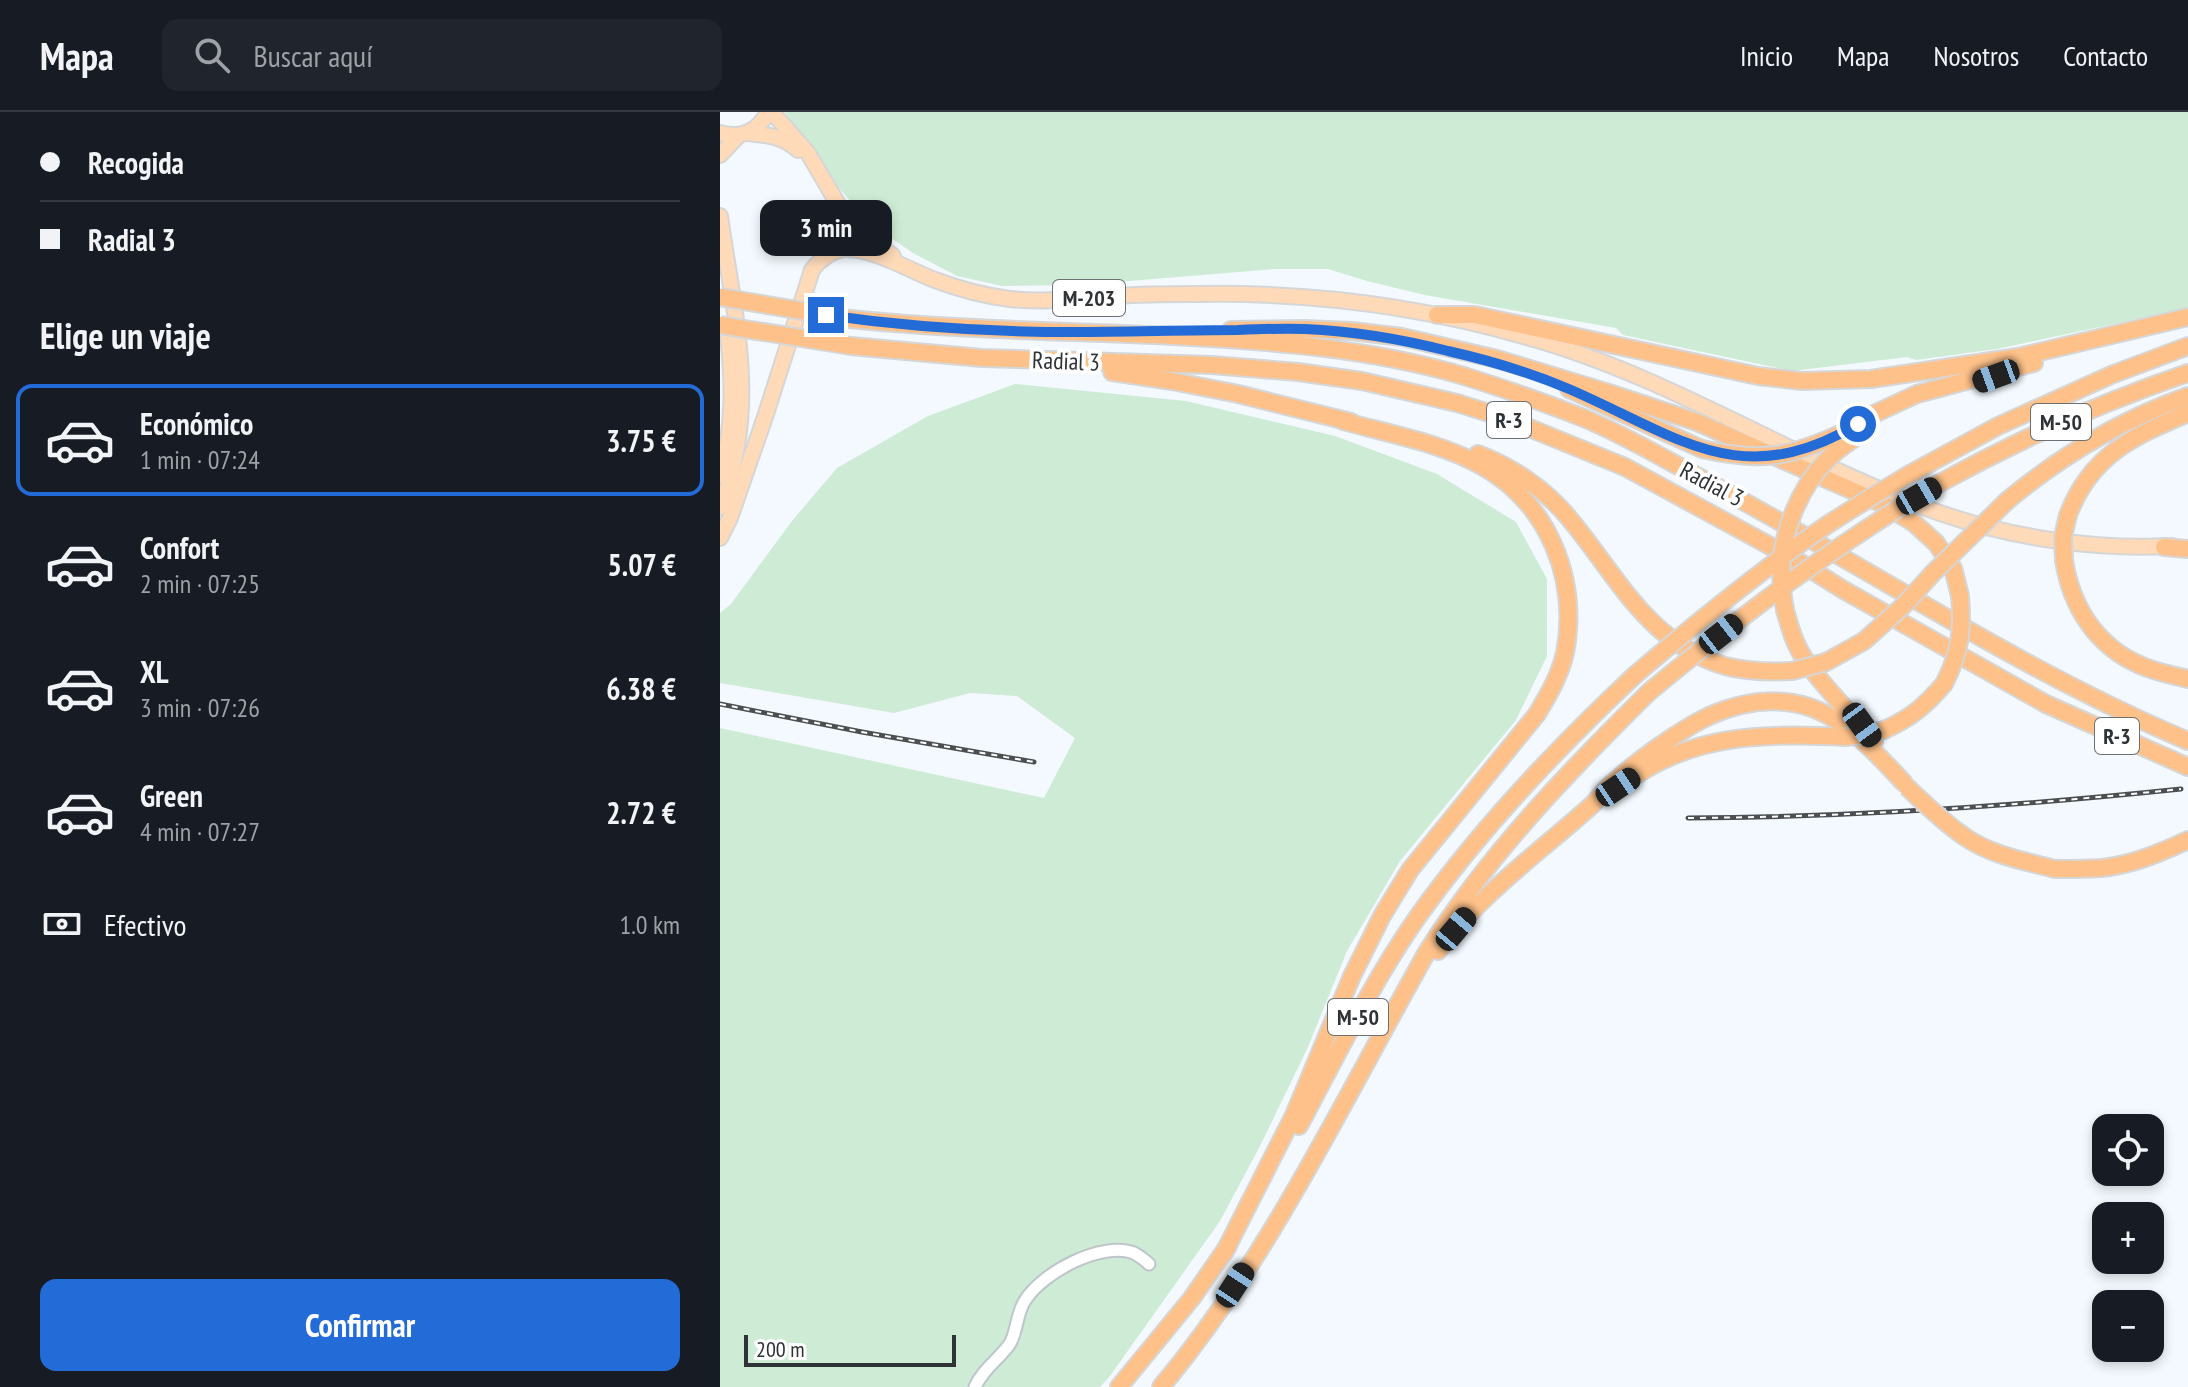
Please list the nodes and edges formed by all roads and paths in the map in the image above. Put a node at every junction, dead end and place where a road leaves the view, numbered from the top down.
1 (770, 112) edge
2 (720, 133) edge
3 (743, 134) junction
4 (720, 155) edge
5 (828, 189) junction
6 (720, 216) edge
7 (912, 270) junction
8 (720, 283) edge
9 (720, 297) edge
10 (1437, 315) junction
11 (2188, 319) edge
12 (720, 325) edge
13 (1304, 329) junction
14 (1073, 332) junction
15 (2188, 346) edge
16 (908, 353) junction
17 (2188, 373) edge
18 (2188, 396) edge
19 (2188, 413) edge
20 (1343, 421) junction
21 (1849, 435) junction
22 (720, 475) edge
23 (720, 507) edge
24 (720, 538) edge
25 (2164, 547) joint
26 (2188, 547) edge
27 (2126, 657) junction
28 (2188, 672) edge
29 (2188, 679) edge
30 (2188, 741) edge
31 (2188, 767) edge
32 (1905, 785) junction
33 (1593, 803) junction
34 (2188, 840) edge
35 (1403, 995) junction
36 (1224, 1253) junction
37 (1149, 1264) dead end
38 (975, 1387) edge
39 (1119, 1387) edge
40 (1161, 1387) edge

1 - 3 main road, M-203
1 - 5 main road, M-203
2 - 3 main road, M-203
3 - 4 main road
3 - 5 main road, M-203
5 - 7 main road, M-203
6 - 23 main road
7 - 10 main road, M-203
7 - 24 main road
8 - 22 main road
9 - 14 highway, Radial 3 / R-3, bridge
10 - 11 highway
10 - 25 main road, M-203
11 - 21 highway
12 - 16 highway, Radial 3 / R-3, bridge
13 - 14 highway
13 - 21 highway, bridge
13 - 33 highway, bridge
14 - 30 highway, Radial 3 / R-3
15 - 36 highway, M-50, bridge
16 - 20 highway
16 - 31 highway, Radial 3 / R-3
17 - 35 highway, M-50, bridge
18 - 20 highway, bridge
19 - 27 highway, bridge
20 - 36 highway
21 - 32 highway, bridge
25 - 26 highway
27 - 28 highway
27 - 29 highway
32 - 33 highway
32 - 34 highway, bridge
33 - 35 highway
35 - 40 highway, M-50
36 - 39 highway, M-50
37 - 38 street

